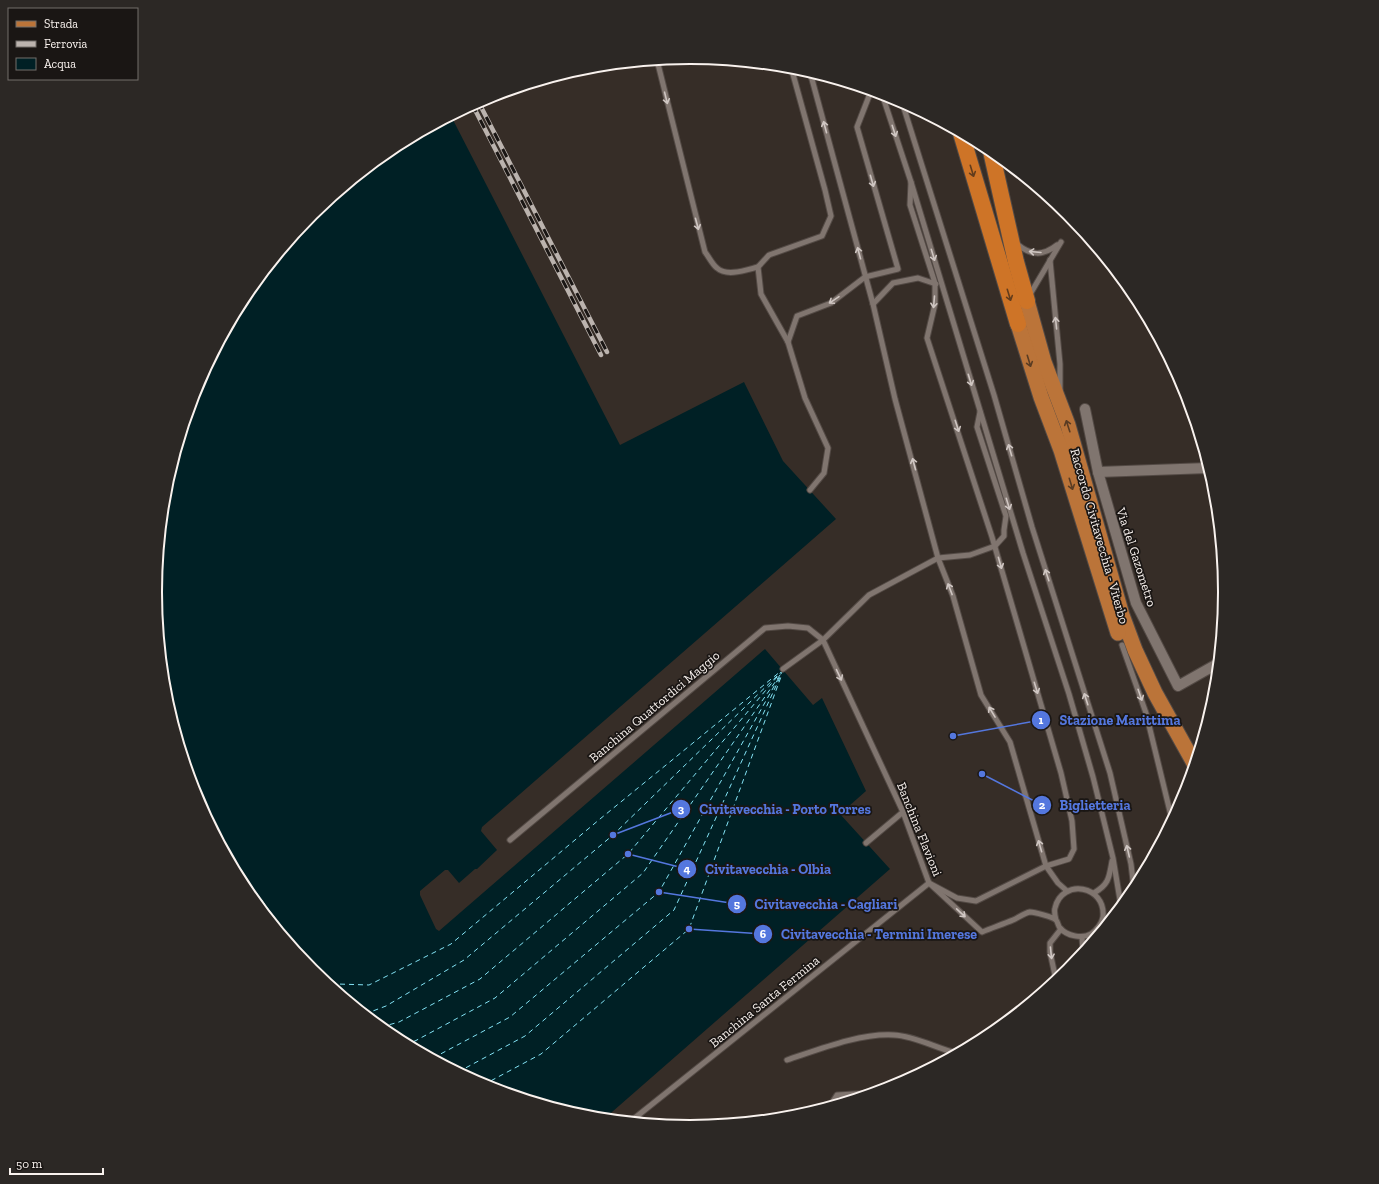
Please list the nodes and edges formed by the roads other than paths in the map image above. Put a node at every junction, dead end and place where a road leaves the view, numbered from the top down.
1 (658, 65) edge
2 (793, 74) edge
3 (812, 79) edge
4 (869, 96) edge
5 (884, 101) edge
6 (904, 110) edge
7 (964, 141) edge
8 (993, 160) edge
9 (911, 182) junction
10 (1010, 238) junction
11 (1050, 260) junction
12 (758, 267) junction
13 (865, 277) junction
14 (935, 283) junction
15 (943, 288) junction
16 (873, 304) junction
17 (1023, 310) junction
18 (788, 342) junction
19 (1060, 404) junction
20 (1085, 409) dead end
21 (980, 410) junction
22 (1203, 468) edge
23 (1098, 472) junction
24 (810, 490) dead end
25 (995, 546) junction
26 (938, 558) junction
27 (823, 640) junction
28 (1122, 645) junction
29 (1212, 667) edge
30 (783, 669) dead end
31 (1191, 757) edge
32 (1187, 767) edge
33 (1170, 811) edge
34 (903, 812) junction
35 (510, 840) dead end
36 (866, 843) dead end
37 (1113, 858) junction
38 (1046, 866) junction
39 (1133, 879) edge
40 (930, 883) junction
41 (1067, 891) junction
42 (1094, 893) junction
43 (1120, 898) edge
44 (1103, 919) edge
45 (1056, 920) junction
46 (1061, 929) junction
47 (1091, 934) edge
48 (1082, 937) junction
49 (1082, 944) edge
50 (1055, 973) edge
51 (950, 1051) edge
52 (787, 1060) dead end
53 (852, 1094) edge
54 (834, 1100) edge
55 (636, 1117) edge

1 -> 12 lane
2 - 12 lane
13 -> 3 lane
4 -> 13 lane
5 -> 9 lane
39 -> 6 lane
7 -> 17 highway
8 - 10 highway
9 - 14 lane
9 -> 15 lane
11 -> 10 lane
10 - 17 highway
11 - 17 lane
19 -> 11 lane
12 - 18 lane
13 - 16 lane
13 -> 18 lane
14 - 15 lane
14 - 16 lane
14 -> 25 lane
15 -> 21 lane
26 -> 16 lane
17 - 19 main road, Raccordo Civitavecchia - Viterbo
17 -> 28 main road, Raccordo Civitavecchia - Viterbo
18 - 24 lane
31 -> 19 main road, Raccordo Civitavecchia - Viterbo
20 - 23 street, Via del Gazometro
21 - 25 lane
21 -> 37 lane
22 - 23 street
23 - 29 street, Via del Gazometro
25 - 26 lane
25 -> 38 lane
26 - 27 lane
38 -> 26 lane
27 - 30 lane
27 -> 34 lane, Banchina Flavioni
27 - 35 lane, Banchina Quattordici Maggio
28 - 32 main road, Raccordo Civitavecchia - Viterbo
28 -> 33 lane
34 - 36 lane
34 - 40 lane, Banchina Flavioni
37 - 42 lane
37 - 43 lane
38 - 40 lane
38 - 41 lane
40 -> 45 lane, Banchina Flavioni
40 - 55 lane, Banchina Santa Fermina
41 - 42 lane
41 - 45 lane
42 - 44 lane
45 - 46 lane
46 - 48 lane
46 -> 50 lane
47 - 48 lane
48 - 49 lane
51 - 52 lane
53 - 54 lane

